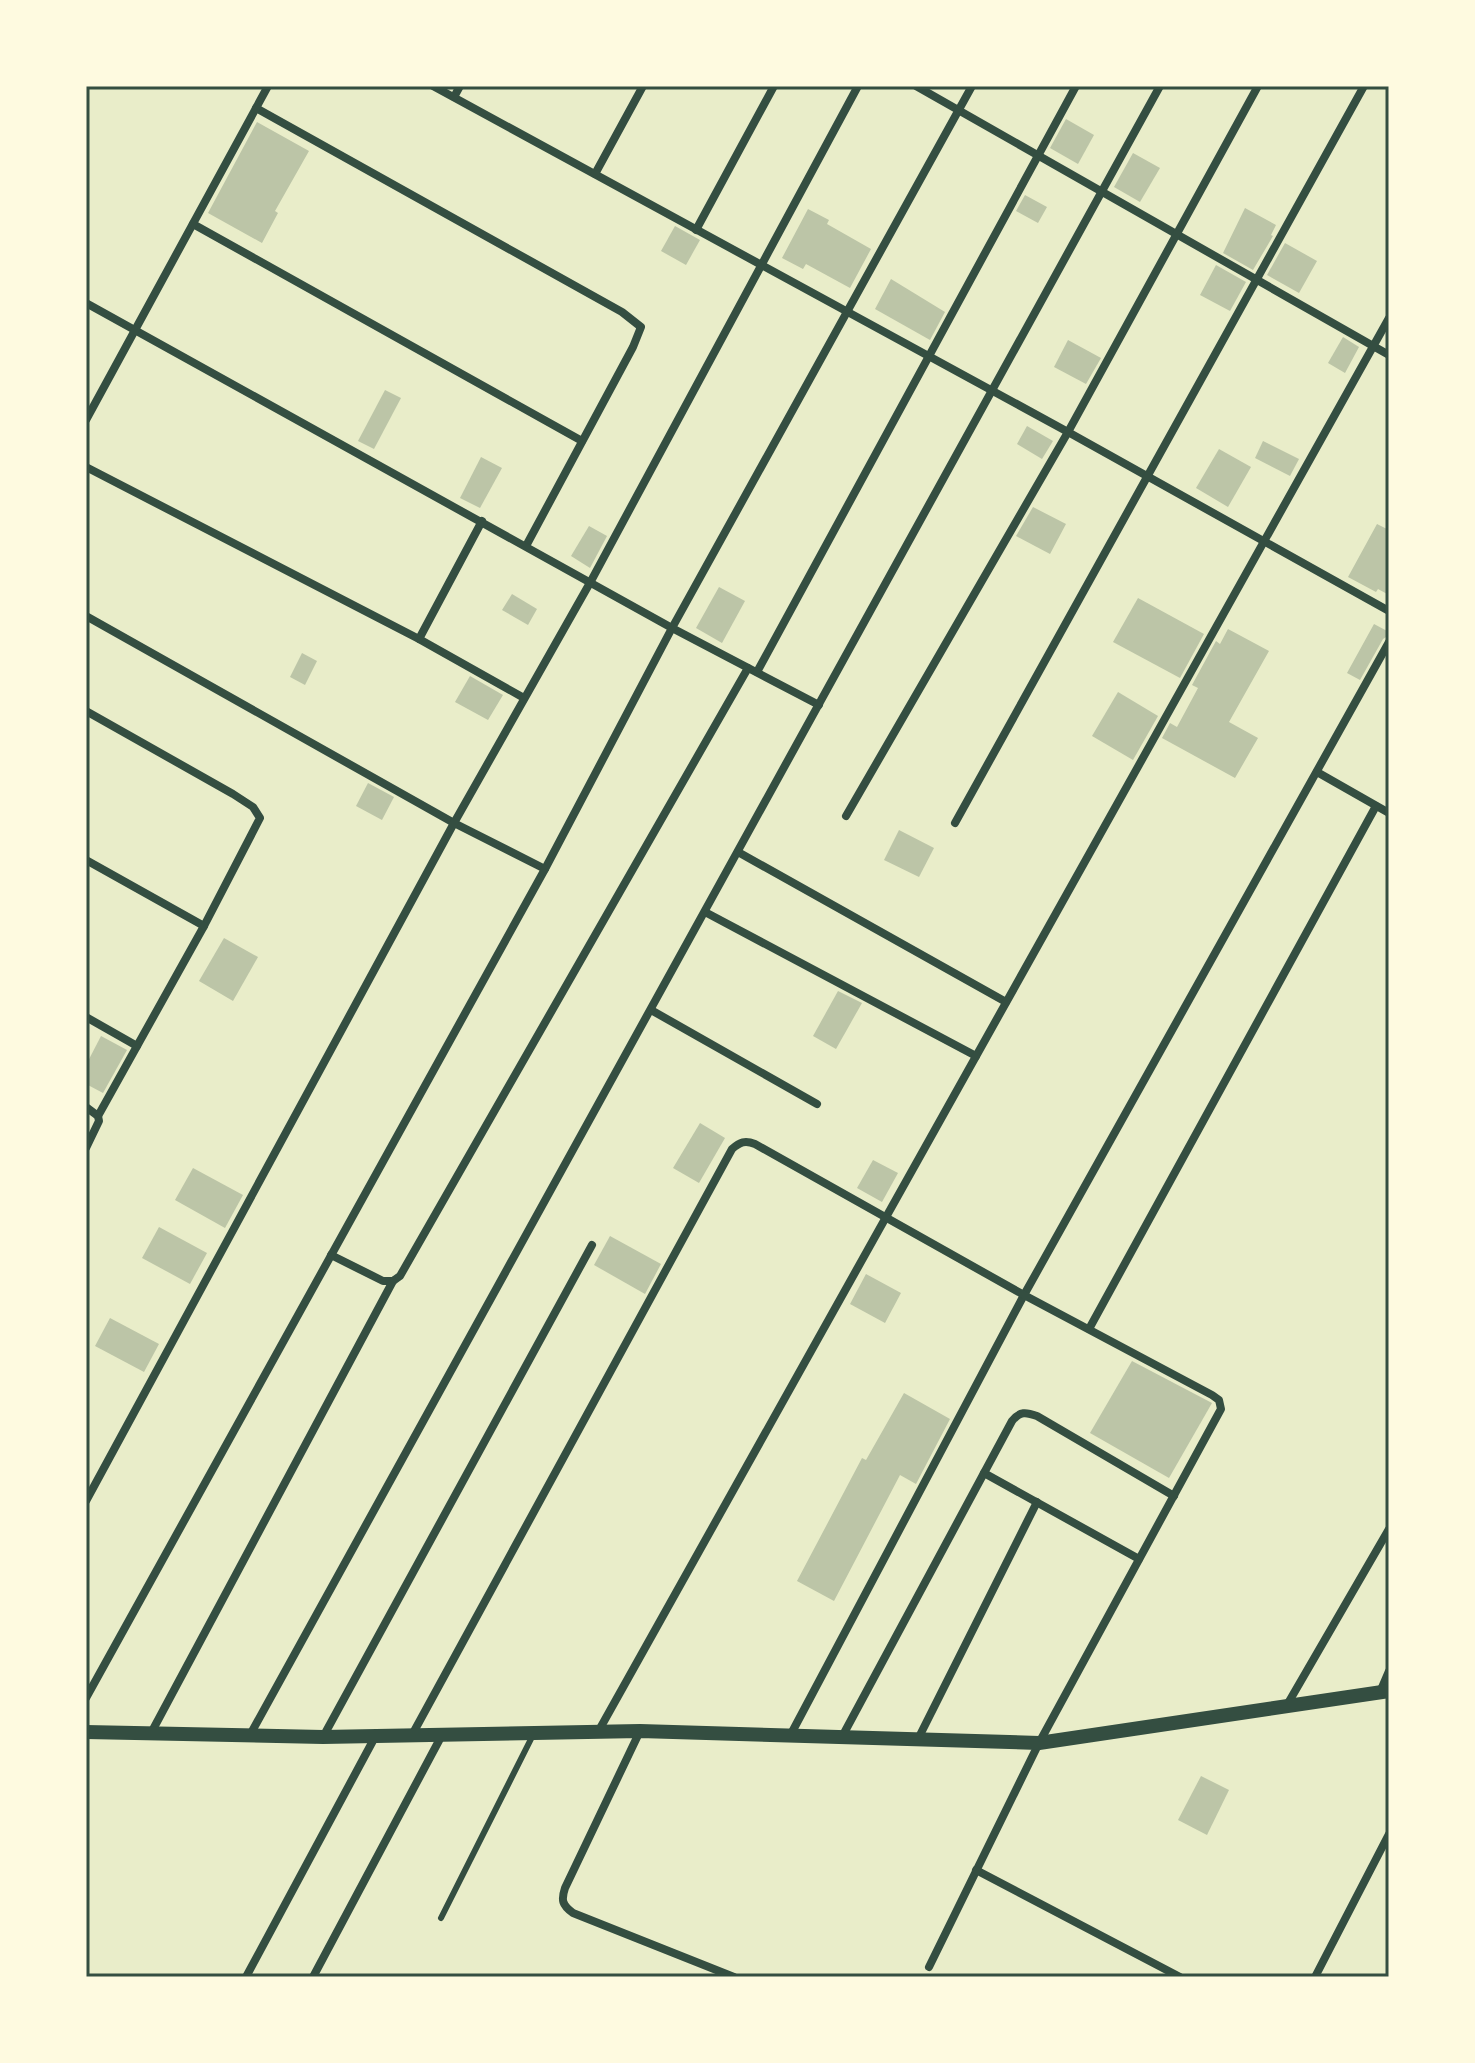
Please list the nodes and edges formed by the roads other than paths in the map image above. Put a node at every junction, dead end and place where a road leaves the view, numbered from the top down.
1 (268, 86) edge
2 (433, 86) edge
3 (460, 86) edge
4 (643, 86) edge
5 (774, 86) edge
6 (858, 86) edge
7 (916, 86) edge
8 (972, 86) edge
9 (1076, 86) edge
10 (1160, 86) edge
11 (1258, 86) edge
12 (1364, 86) edge
13 (454, 97) junction
14 (256, 108) junction
15 (959, 110) junction
16 (1039, 155) junction
17 (595, 174) junction
18 (1102, 191) junction
19 (193, 224) junction
20 (696, 230) junction
21 (1177, 234) junction
22 (761, 264) junction
23 (1257, 279) junction
24 (86, 303) edge
25 (845, 311) junction
26 (1389, 318) edge
27 (134, 329) junction
28 (1374, 346) junction
29 (1389, 355) edge
30 (929, 356) junction
31 (992, 391) junction
32 (86, 420) edge
33 (1068, 432) junction
34 (582, 441) junction
35 (86, 467) edge
36 (1147, 478) junction
37 (482, 521) junction
38 (1264, 543) junction
39 (526, 546) junction
40 (591, 581) junction
41 (1389, 611) edge
42 (86, 616) edge
43 (672, 628) junction
44 (419, 639) junction
45 (1389, 642) edge
46 (752, 670) junction
47 (524, 698) junction
48 (819, 705) junction
49 (86, 711) edge
50 (1317, 772) junction
51 (1376, 806) junction
52 (1389, 813) edge
53 (846, 816) dead end
54 (454, 823) junction
55 (955, 823) dead end
56 (738, 852) junction
57 (86, 860) edge
58 (545, 869) junction
59 (705, 912) junction
60 (204, 926) junction
61 (1006, 1002) junction
62 (651, 1010) junction
63 (86, 1017) edge
64 (137, 1046) junction
65 (976, 1056) junction
66 (817, 1104) dead end
67 (86, 1107) edge
68 (98, 1116) junction
69 (86, 1148) edge
70 (887, 1217) junction
71 (592, 1245) dead end
72 (331, 1255) junction
73 (393, 1281) junction
74 (1024, 1295) junction
75 (1089, 1329) junction
76 (984, 1473) junction
77 (1174, 1496) junction
78 (86, 1501) edge
79 (1037, 1502) junction
80 (1389, 1529) edge
81 (1139, 1559) junction
82 (1389, 1671) edge
83 (1384, 1692) edge
84 (86, 1698) edge
85 (1287, 1705) junction
86 (640, 1731) junction
87 (86, 1732) edge
88 (598, 1732) junction
89 (534, 1733) junction
90 (442, 1734) junction
91 (791, 1734) junction
92 (150, 1735) junction
93 (250, 1735) junction
94 (412, 1735) junction
95 (843, 1735) junction
96 (375, 1736) junction
97 (323, 1737) junction
98 (918, 1739) junction
99 (1039, 1743) junction
100 (1389, 1834) edge
101 (976, 1870) junction
102 (441, 1918) dead end
103 (929, 1967) dead end
104 (1316, 1974) edge
105 (246, 1977) edge
106 (313, 1977) edge
107 (734, 1977) edge
108 (1180, 1977) edge
109 (1327, 1977) edge

1 - 14 street
2 - 13 street
3 - 13 street
4 - 17 street
5 - 20 street
6 - 22 street
7 - 15 street
8 - 15 street
9 - 16 street
10 - 18 street
11 - 21 street
12 - 23 street
13 - 17 street
14 - 19 street
14 - 34 street
15 - 16 street
15 - 25 street
16 - 18 street
16 - 30 street
17 - 20 street
18 - 21 street
18 - 31 street
19 - 27 street
19 - 34 street
20 - 22 street
21 - 23 street
21 - 33 street
22 - 25 street
22 - 40 street
23 - 28 street
23 - 36 street
24 - 27 street
25 - 30 street
25 - 43 street
26 - 28 street
27 - 32 street
27 - 37 street
28 - 29 street
28 - 38 street
30 - 31 street
30 - 46 street
31 - 33 street
31 - 48 street
33 - 36 street
33 - 53 street
34 - 39 street
35 - 44 street
36 - 38 street
36 - 55 street
37 - 39 street
37 - 44 street
38 - 41 street
38 - 61 street
39 - 40 street
40 - 43 street
40 - 47 street
42 - 54 street
43 - 46 street
43 - 58 street
44 - 47 street
45 - 50 street
46 - 48 street
46 - 73 street
47 - 54 street
48 - 56 street
49 - 60 street
50 - 51 street
50 - 74 street
51 - 52 street
51 - 75 street
54 - 58 street
54 - 78 street
56 - 59 street
56 - 61 street
57 - 60 street
58 - 72 street
59 - 62 street
59 - 65 street
60 - 64 street
61 - 65 street
62 - 66 street
62 - 93 street
63 - 64 street
64 - 68 street
65 - 70 street
67 - 68 street
68 - 69 street
70 - 74 street
70 - 88 street
70 - 94 street
71 - 97 street
72 - 73 street
72 - 84 street
73 - 92 street
74 - 75 street
74 - 91 street
75 - 77 street
76 - 77 street
76 - 79 street
76 - 95 street
77 - 81 street
79 - 81 street
79 - 98 street
80 - 85 street
81 - 99 street
82 - 83 street
83 - 85 street
85 - 99 street
86 - 88 street
86 - 91 street
86 - 107 street
87 - 92 street
88 - 89 street
89 - 90 street
89 - 102 lane
90 - 94 street
90 - 106 street
91 - 95 street
92 - 93 street
93 - 97 street
94 - 96 street
95 - 98 street
96 - 97 street
96 - 105 street
98 - 99 street
99 - 101 street
100 - 104 street
101 - 103 street
101 - 108 street
104 - 109 lane

